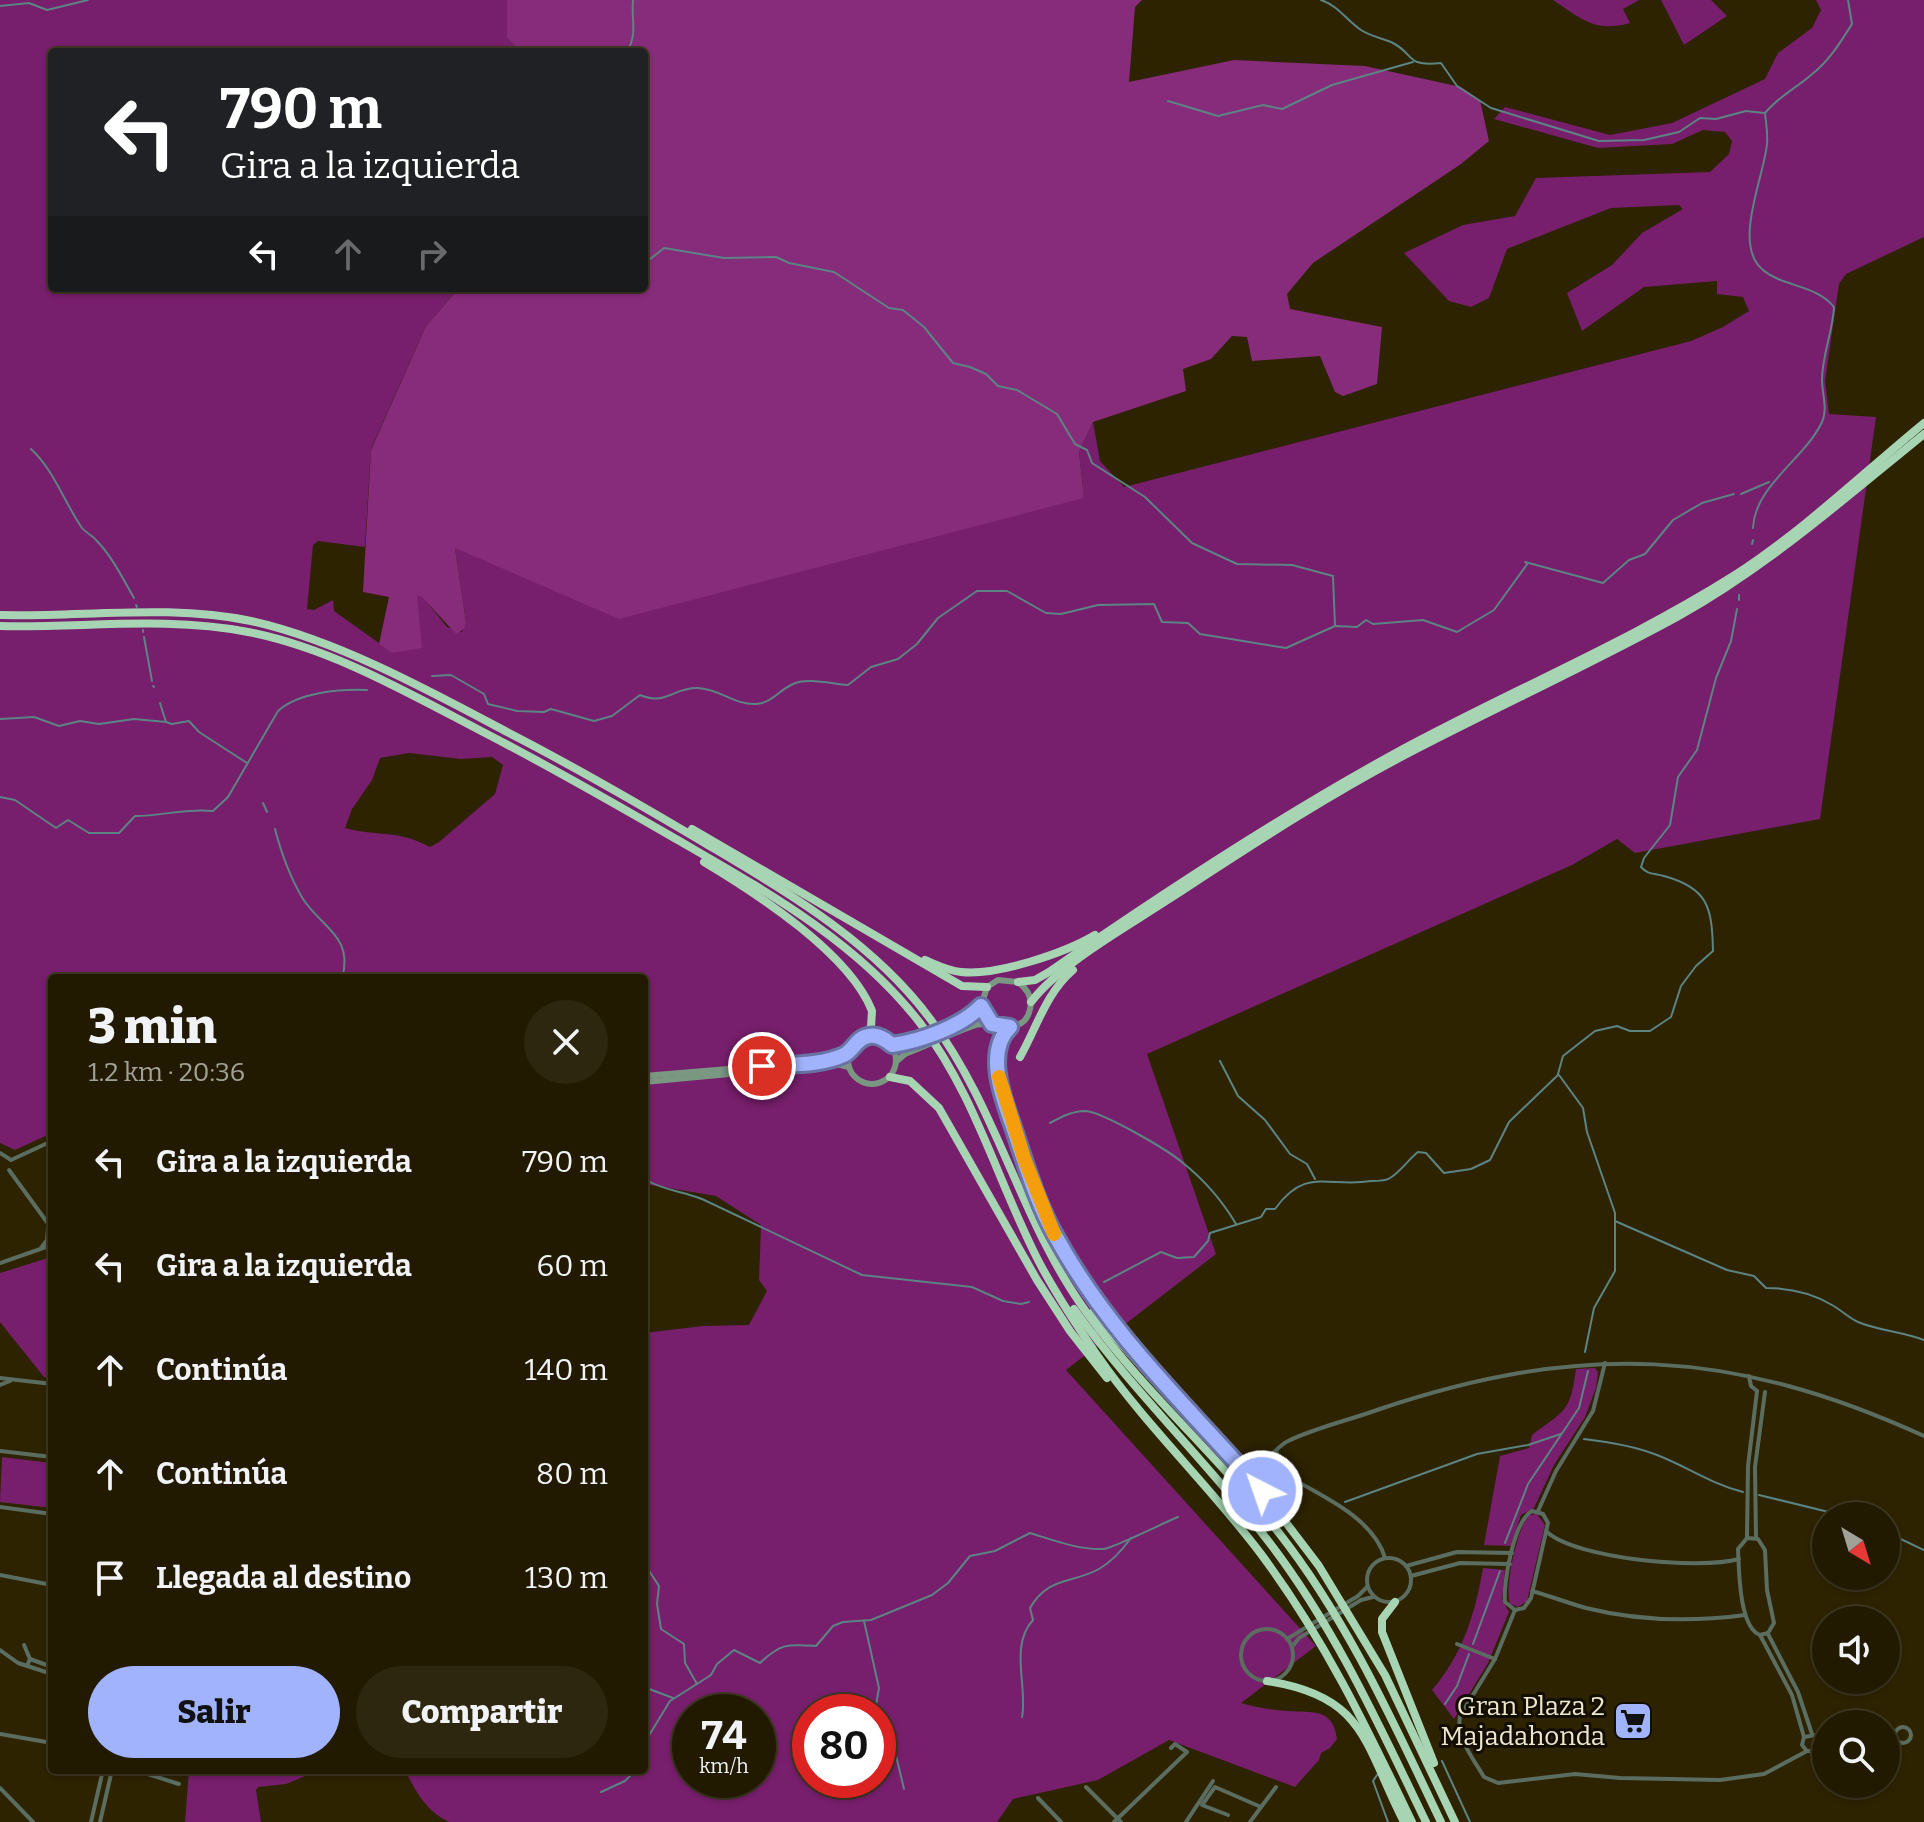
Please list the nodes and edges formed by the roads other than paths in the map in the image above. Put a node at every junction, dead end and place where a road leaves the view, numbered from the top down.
1 (1924, 423) edge
2 (1924, 434) edge
3 (1900, 448) junction
4 (0, 615) edge
5 (0, 626) edge
6 (610, 787) junction
7 (613, 803) junction
8 (1238, 847) junction
9 (1117, 933) junction
10 (902, 952) junction
11 (1018, 982) junction
12 (987, 987) junction
13 (1031, 1002) junction
14 (981, 1006) junction
15 (992, 1024) junction
16 (1010, 1027) junction
17 (861, 1038) junction
18 (892, 1045) junction
19 (849, 1053) junction
20 (1020, 1057) dead end
21 (897, 1061) junction
22 (849, 1067) junction
23 (648, 1076) edge
24 (890, 1077) junction
25 (648, 1082) edge
26 (48, 1143) edge
27 (0, 1153) edge
28 (11, 1160) junction
29 (48, 1224) edge
30 (1026, 1230) junction
31 (48, 1237) edge
32 (48, 1248) edge
33 (39, 1250) junction
34 (0, 1263) edge
35 (1057, 1267) junction
36 (1605, 1363) junction
37 (1749, 1376) junction
38 (0, 1382) edge
39 (1776, 1383) junction
40 (48, 1384) edge
41 (1757, 1391) junction
42 (1765, 1392) junction
43 (1924, 1436) edge
44 (1162, 1437) junction
45 (1214, 1438) junction
46 (0, 1451) edge
47 (1277, 1453) junction
48 (1248, 1456) dead end
49 (48, 1457) edge
50 (0, 1507) edge
51 (1538, 1511) junction
52 (48, 1513) edge
53 (1546, 1531) junction
54 (1747, 1538) junction
55 (1756, 1538) junction
56 (1512, 1553) junction
57 (1385, 1558) junction
58 (1739, 1559) junction
59 (1510, 1564) junction
60 (1406, 1566) junction
61 (0, 1575) edge
62 (1411, 1576) junction
63 (48, 1584) edge
64 (1367, 1587) junction
65 (1532, 1591) junction
66 (1373, 1597) junction
67 (1360, 1598) junction
68 (1395, 1602) junction
69 (1515, 1610) junction
70 (1745, 1615) junction
71 (1768, 1633) junction
72 (1760, 1635) junction
73 (1298, 1636) junction
74 (1287, 1639) junction
75 (1457, 1644) dead end
76 (24, 1645) dead end
77 (1292, 1647) junction
78 (0, 1650) edge
79 (30, 1659) junction
80 (1495, 1659) junction
81 (27, 1666) junction
82 (48, 1666) edge
83 (48, 1673) edge
84 (1267, 1681) junction
85 (0, 1734) edge
86 (1812, 1734) joint
87 (1804, 1737) junction
88 (1895, 1738) joint
89 (48, 1742) edge
90 (1171, 1748) dead end
91 (1807, 1751) junction
92 (1812, 1751) edge
93 (102, 1774) edge
94 (111, 1774) edge
95 (148, 1774) edge
96 (1213, 1781) dead end
97 (179, 1784) dead end
98 (1086, 1787) dead end
99 (1276, 1787) dead end
100 (0, 1788) edge
101 (1038, 1798) dead end
102 (1261, 1807) junction
103 (1228, 1815) dead end
104 (1118, 1821) edge
105 (33, 1822) edge
106 (91, 1822) edge
107 (100, 1822) edge
108 (1061, 1822) edge
109 (1186, 1822) edge
110 (1250, 1822) edge
111 (1404, 1822) edge
112 (1412, 1822) edge
113 (1426, 1822) edge
114 (1441, 1822) edge
115 (1458, 1822) edge

1 - 3 highway
2 - 3 highway
3 - 8 highway
3 - 9 highway
4 - 6 highway
5 - 7 highway
6 - 10 highway
6 - 35 highway
7 - 17 highway
7 - 30 highway
8 - 10 highway
8 - 11 highway
9 - 13 highway
9 - 20 highway
10 - 12 highway
11 - 12 street
11 - 13 street
12 - 14 street
13 - 16 street
14 - 15 street
14 - 18 street
15 - 16 street
15 - 21 street
16 - 45 highway
17 - 18 street
17 - 19 street
18 - 21 street
19 - 22 street
19 - 23 street
21 - 24 street
22 - 24 street
22 - 25 street
24 - 44 highway
26 - 28 street
27 - 28 street
28 - 29 street
30 - 44 highway
30 - 113 highway
31 - 33 street
32 - 33 street
33 - 34 street
35 - 45 highway
35 - 114 highway
36 - 37 street
36 - 47 street
36 - 51 street
37 - 39 street
37 - 41 street
38 - 40 street
39 - 42 street
39 - 43 street
41 - 42 street
41 - 54 street
42 - 55 street
44 - 112 highway
45 - 115 highway
46 - 49 street
47 - 48 street
47 - 57 street
50 - 52 street
51 - 53 street
51 - 56 street
53 - 58 street
53 - 65 street
54 - 55 street
54 - 58 street
55 - 71 street
56 - 59 street
56 - 60 street
57 - 60 street
57 - 64 street
58 - 70 street
59 - 62 street
59 - 69 street
60 - 62 street
61 - 63 street
62 - 68 street
64 - 66 street
64 - 67 street
65 - 69 street
65 - 70 street
66 - 67 street
66 - 68 street
67 - 73 street
68 - 115 highway
69 - 80 street
70 - 72 street
71 - 72 street
71 - 86 street
72 - 87 street
73 - 74 street
73 - 77 street
74 - 77 street
74 - 84 street
75 - 80 street
76 - 79 street
77 - 84 street
78 - 81 street
79 - 81 street
79 - 82 street
80 - 91 street
81 - 83 street
84 - 111 highway
85 - 89 street
86 - 87 street
87 - 91 street
88 - 88 street
90 - 104 street
91 - 92 street
93 - 106 street
94 - 107 street
95 - 97 street
96 - 109 street
98 - 104 street
99 - 102 street
100 - 105 street
101 - 108 street
102 - 103 street
102 - 110 street

